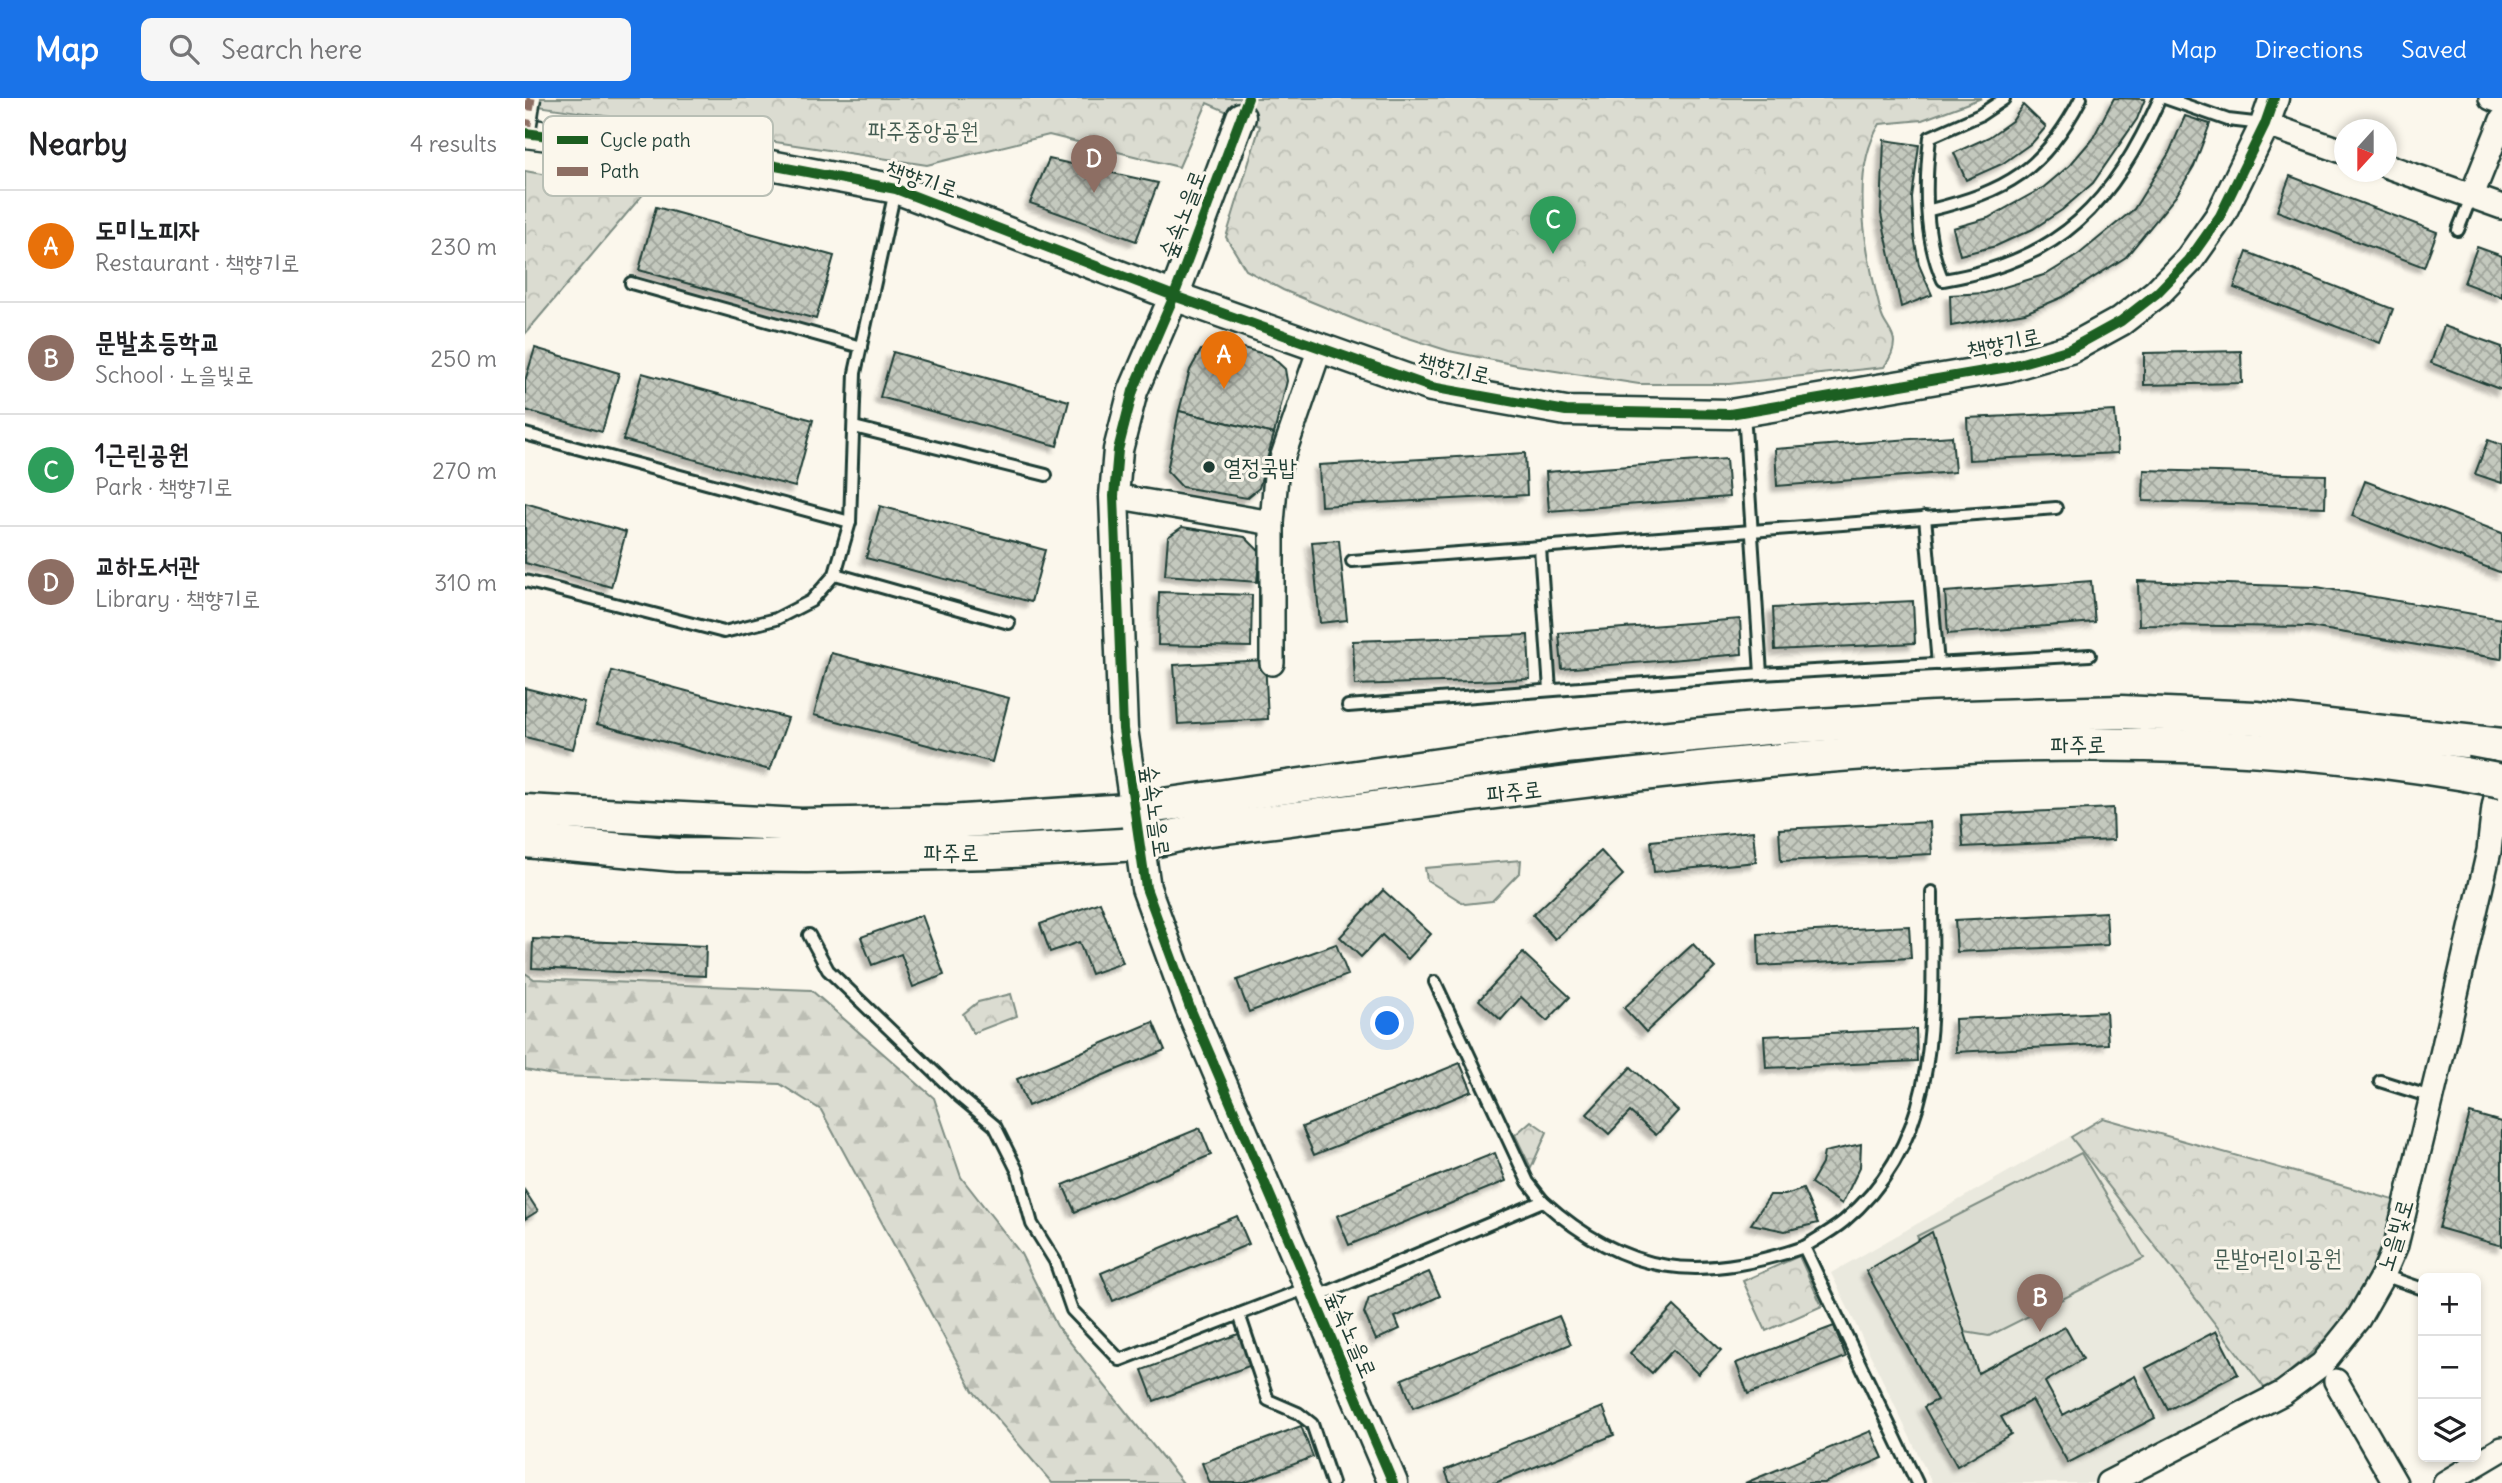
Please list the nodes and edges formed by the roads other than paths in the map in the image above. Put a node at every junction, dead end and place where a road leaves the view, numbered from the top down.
1 (531, 98) edge
2 (2081, 98) edge
3 (2163, 98) edge
4 (2491, 98) edge
5 (2004, 99) edge
6 (2502, 102) edge
7 (2270, 111) edge
8 (1241, 117) dead end
9 (2502, 120) edge
10 (525, 135) edge
11 (543, 137) edge
12 (2334, 146) edge
13 (773, 165) edge
14 (2397, 170) edge
15 (896, 188) junction
16 (2472, 195) junction
17 (2502, 207) edge
18 (1930, 210) junction
19 (2458, 230) dead end
20 (631, 283) dead end
21 (1174, 296) junction
22 (861, 347) junction
23 (1320, 348) junction
24 (1744, 412) junction
25 (854, 427) junction
26 (525, 434) edge
27 (1046, 475) dead end
28 (1114, 496) junction
29 (2056, 508) dead end
30 (1925, 517) junction
31 (850, 522) junction
32 (1272, 523) junction
33 (1752, 530) junction
34 (1540, 548) junction
35 (1352, 561) dead end
36 (835, 574) junction
37 (525, 581) edge
38 (1009, 623) dead end
39 (2090, 655) dead end
40 (1272, 663) dead end
41 (1938, 664) junction
42 (1762, 674) junction
43 (1550, 690) junction
44 (1348, 706) dead end
45 (2502, 745) edge
46 (2502, 769) edge
47 (2502, 781) edge
48 (525, 797) edge
49 (1136, 809) junction
50 (525, 811) edge
51 (699, 820) junction
52 (2502, 822) edge
53 (525, 841) edge
54 (1140, 844) junction
55 (525, 850) edge
56 (2489, 850) junction
57 (677, 855) junction
58 (1932, 892) dead end
59 (809, 935) dead end
60 (1436, 982) dead end
61 (2380, 1081) dead end
62 (2431, 1097) junction
63 (1543, 1200) junction
64 (1804, 1247) junction
65 (2383, 1275) junction
66 (2418, 1287) edge
67 (1311, 1292) junction
68 (1239, 1314) junction
69 (2336, 1381) dead end
70 (2502, 1449) edge
71 (1332, 1483) edge
72 (1393, 1483) edge
73 (1917, 1483) edge
74 (2108, 1483) edge
75 (2395, 1483) edge
76 (2445, 1483) edge

1 - 10 street, bridge
2 - 18 lane
3 - 7 lane
3 - 18 lane
4 - 6 street
5 - 18 lane
7 - 12 street
7 - 24 street, 책향기로
8 - 21 street, 숲속노을로
9 - 16 street
10 - 11 street, 책향기로
13 - 15 street, 책향기로
14 - 16 street
15 - 21 street, 책향기로
15 - 22 lane
16 - 17 street
16 - 19 lane
20 - 22 lane
21 - 23 street, 책향기로
21 - 28 street, 숲속노을로
22 - 25 lane
23 - 24 street, 책향기로
23 - 32 street
24 - 33 lane
25 - 27 lane
25 - 31 lane
26 - 31 lane
28 - 32 street
28 - 49 street, 숲속노을로
29 - 30 lane
30 - 33 lane
30 - 41 lane
31 - 36 lane
32 - 40 street
33 - 34 lane
33 - 42 lane
34 - 35 lane
34 - 43 lane
36 - 37 lane
36 - 38 lane
39 - 41 lane
41 - 42 lane
42 - 43 lane
43 - 44 lane
45 - 49 main road, 파주로
46 - 56 street, 노을빛로
47 - 54 main road, 파주로, bridge
48 - 51 main road
49 - 51 main road, 파주로
49 - 54 street, 숲속노을로
50 - 51 main road, 파주로
52 - 56 street, 노을빛로
53 - 57 main road, 파주로
54 - 57 main road, 파주로
54 - 67 street, 숲속노을로
55 - 57 main road
56 - 62 street, 노을빛로
58 - 64 lane
59 - 68 lane
60 - 63 lane
61 - 62 lane
62 - 65 street, 노을빛로
63 - 64 lane
63 - 67 lane
64 - 73 lane
65 - 66 lane
65 - 74 street, 노을빛로
67 - 68 lane
67 - 72 street, 숲속노을로
68 - 71 lane
69 - 75 street
70 - 76 street

